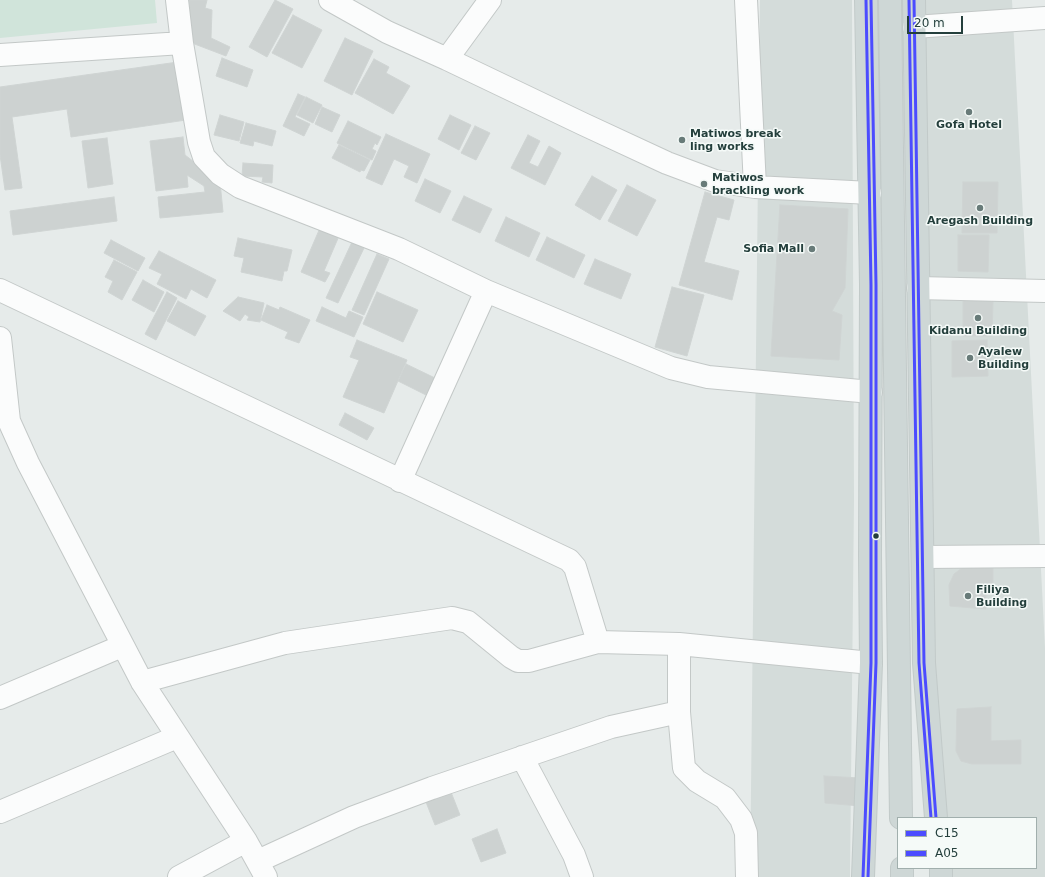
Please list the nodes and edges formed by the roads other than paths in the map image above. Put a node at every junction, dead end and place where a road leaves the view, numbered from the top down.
1 (177, 0) edge
2 (330, 0) edge
3 (490, 0) edge
4 (746, 0) edge
5 (866, 0) edge
6 (890, 0) edge
7 (914, 0) edge
8 (1045, 18) edge
9 (914, 27) junction
10 (182, 43) junction
11 (0, 55) edge
12 (447, 59) junction
13 (755, 188) junction
14 (870, 194) junction
15 (918, 288) junction
16 (0, 290) edge
17 (486, 291) junction
18 (1045, 291) edge
19 (0, 338) edge
20 (871, 392) junction
21 (5, 415) edge
22 (400, 481) junction
23 (1045, 556) edge
24 (923, 557) junction
25 (598, 642) junction
26 (679, 644) junction
27 (122, 646) junction
28 (924, 663) junction
29 (871, 664) junction
30 (142, 682) junction
31 (0, 698) edge
32 (870, 700) junction
33 (679, 712) junction
34 (177, 737) junction
35 (522, 757) junction
36 (0, 812) edge
37 (901, 817) edge
38 (925, 817) edge
39 (936, 817) edge
40 (246, 841) junction
41 (262, 869) edge
42 (179, 877) edge
43 (582, 877) edge
44 (747, 877) edge
45 (863, 877) edge
46 (878, 877) edge

1 - 10 street
2 - 12 street
3 - 12 street
4 - 13 street
5 - 14 main road
6 - 37 main road
7 - 9 main road
8 - 9 street
9 - 15 main road
10 - 11 street
10 - 17 street
12 - 13 street
13 - 14 street
14 - 20 main road
15 - 18 street
15 - 24 main road
16 - 22 street
17 - 20 street
17 - 22 street
19 - 21 street
20 - 29 main road
21 - 27 street
22 - 25 street
23 - 24 street
24 - 28 main road
25 - 26 street
25 - 30 street
26 - 29 street
26 - 33 street
27 - 30 street
27 - 31 street
28 - 38 main road
28 - 39 main road
29 - 32 main road
30 - 34 street
32 - 45 main road
32 - 46 main road
33 - 35 street
33 - 44 street
34 - 36 street
34 - 40 street
35 - 41 street
35 - 43 street
40 - 41 street
40 - 42 street

